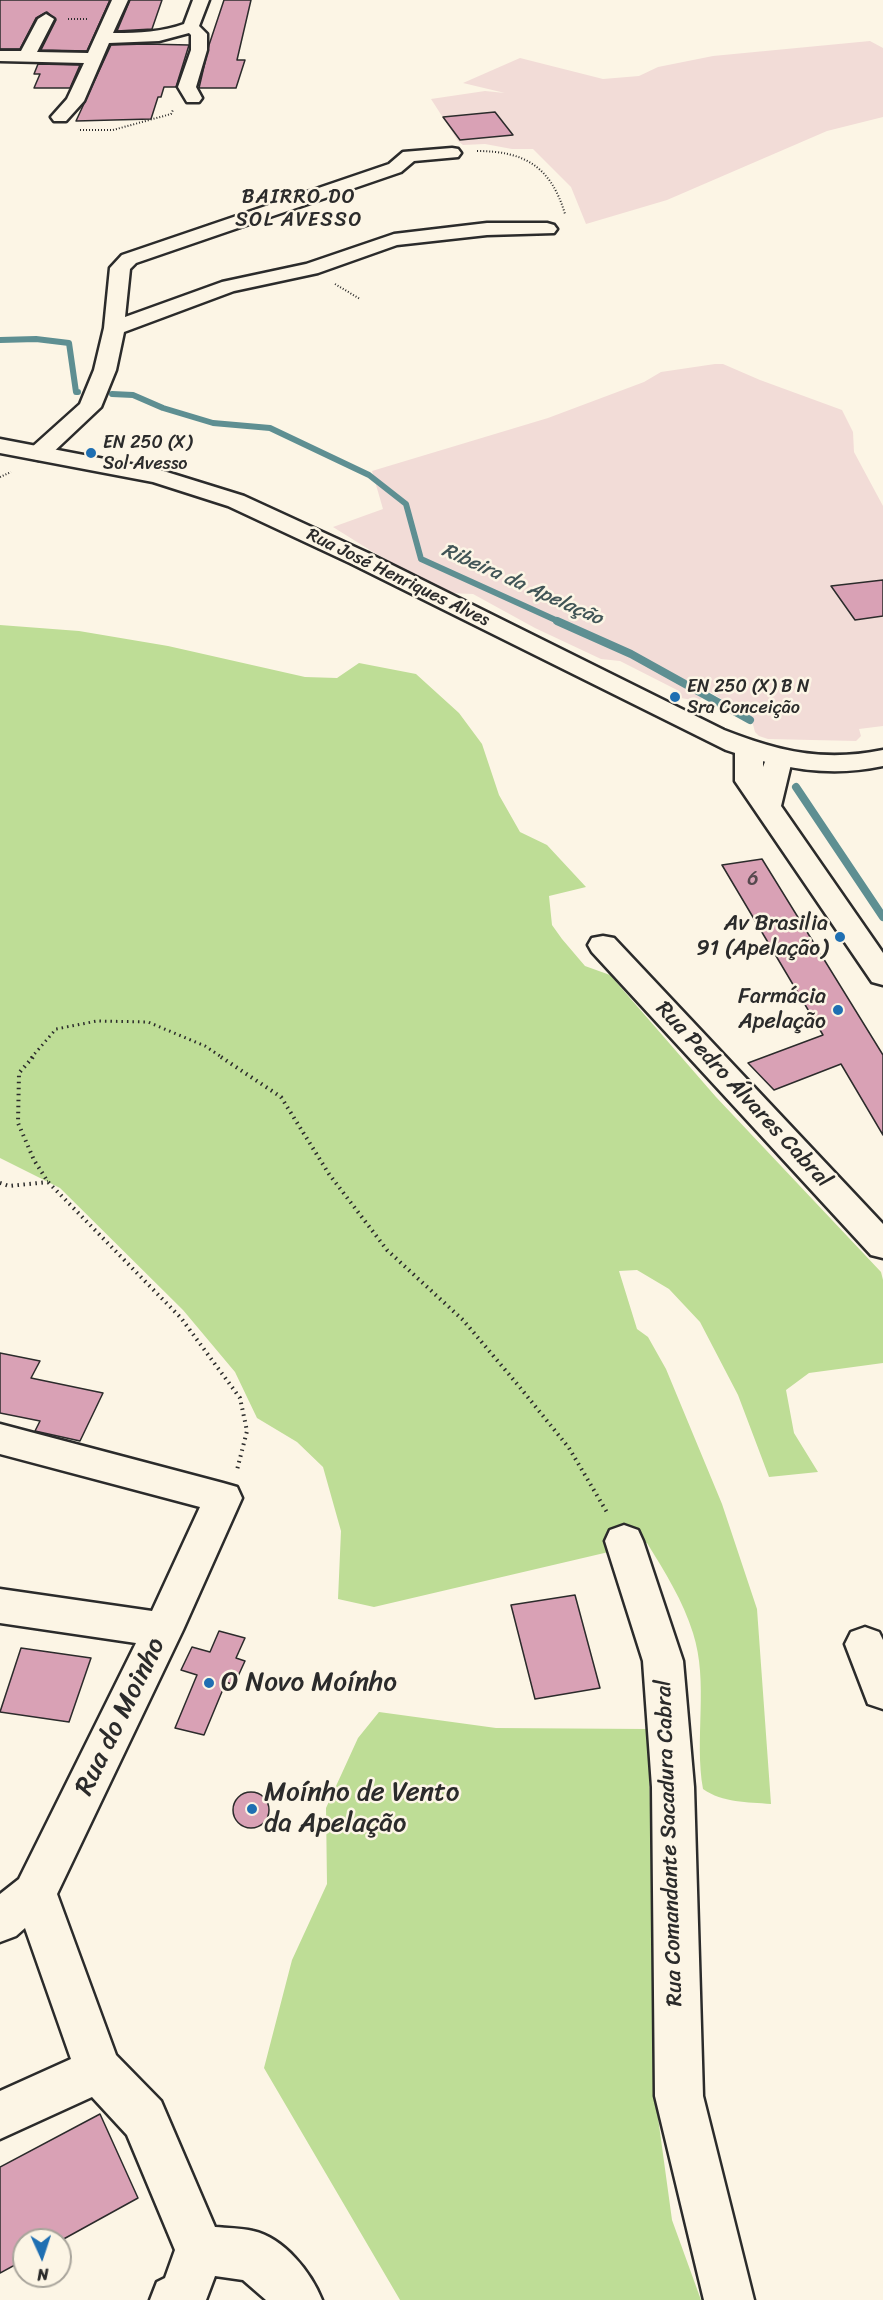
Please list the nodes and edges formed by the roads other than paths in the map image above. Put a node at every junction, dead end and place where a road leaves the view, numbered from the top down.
1 (120, 0) edge
2 (201, 0) edge
3 (46, 19) dead end
4 (191, 27) junction
5 (104, 38) junction
6 (0, 56) edge
7 (26, 57) junction
8 (94, 58) junction
9 (193, 98) dead end
10 (60, 117) road end
11 (452, 153) road end
12 (547, 229) road end
13 (114, 328) junction
14 (0, 446) edge
15 (39, 453) junction
16 (749, 750) junction
17 (883, 758) edge
18 (778, 760) junction
19 (768, 806) junction
20 (603, 945) dead end
21 (882, 971) edge
22 (883, 1246) edge
23 (0, 1439) edge
24 (624, 1541) road end
25 (0, 1606) edge
26 (164, 1630) junction
27 (864, 1644) dead end
28 (883, 1690) edge
29 (35, 1893) junction
30 (0, 1921) edge
31 (98, 2070) junction
32 (0, 2115) edge
33 (200, 2250) junction
34 (175, 2300) edge
35 (297, 2300) edge
36 (729, 2300) edge

1 - 5 street
2 - 4 street
3 - 7 street
4 - 5 street
4 - 9 street
5 - 8 street
6 - 7 street
7 - 8 street
8 - 10 street
11 - 13 street
12 - 13 street
13 - 15 street
14 - 15 street, Rua José Henriques Alves
15 - 16 street, Rua José Henriques Alves
16 - 18 street, Rua José Henriques Alves
16 - 19 street
17 - 18 street, Rua José Henriques Alves
18 - 19 street
19 - 21 street
20 - 22 street, Rua Pedro Álvares Cabral
23 - 26 street, Rua do Moinho
24 - 36 street, Rua Comandante Sacadura Cabral
25 - 26 street
26 - 29 street, Rua do Moinho
27 - 28 street
29 - 30 street, Rua do Moinho
29 - 31 street
31 - 32 street
31 - 33 street
33 - 34 street
33 - 35 street

